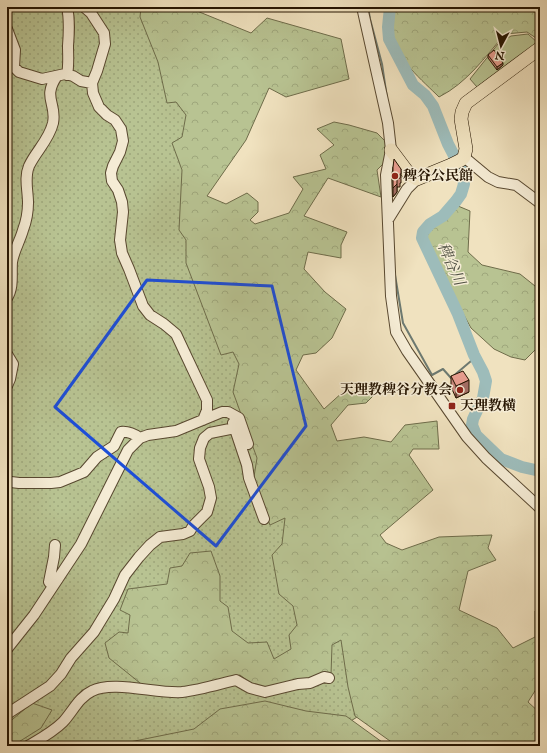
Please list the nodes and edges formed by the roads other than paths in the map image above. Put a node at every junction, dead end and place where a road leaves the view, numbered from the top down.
1 (67, 7) edge
2 (84, 7) edge
3 (362, 7) edge
4 (7, 29) edge
5 (540, 48) edge
6 (62, 76) junction
7 (92, 83) junction
8 (391, 150) junction
9 (459, 161) junction
10 (416, 179) junction
11 (540, 202) edge
12 (388, 218) junction
13 (7, 298) edge
14 (7, 354) edge
15 (7, 386) edge
16 (207, 419) junction
17 (235, 428) junction
18 (216, 431) junction
19 (140, 438) junction
20 (248, 444) dead end
21 (7, 480) edge
22 (540, 508) edge
23 (264, 519) dead end
24 (55, 545) dead end
25 (53, 586) junction
26 (7, 649) edge
27 (329, 678) dead end
28 (7, 714) edge
29 (28, 746) edge

1 - 6 street
2 - 7 street
3 - 8 street
4 - 6 street
5 - 9 main road
6 - 7 street
6 - 13 street
7 - 16 street
8 - 10 main road
8 - 12 street
9 - 10 main road
9 - 11 street
10 - 12 street
12 - 22 street
14 - 15 street
16 - 17 street
16 - 18 street
16 - 19 street
16 - 20 street
17 - 18 street
17 - 23 street
18 - 28 street
19 - 21 street
19 - 25 street
24 - 25 street
25 - 26 street
27 - 29 street

